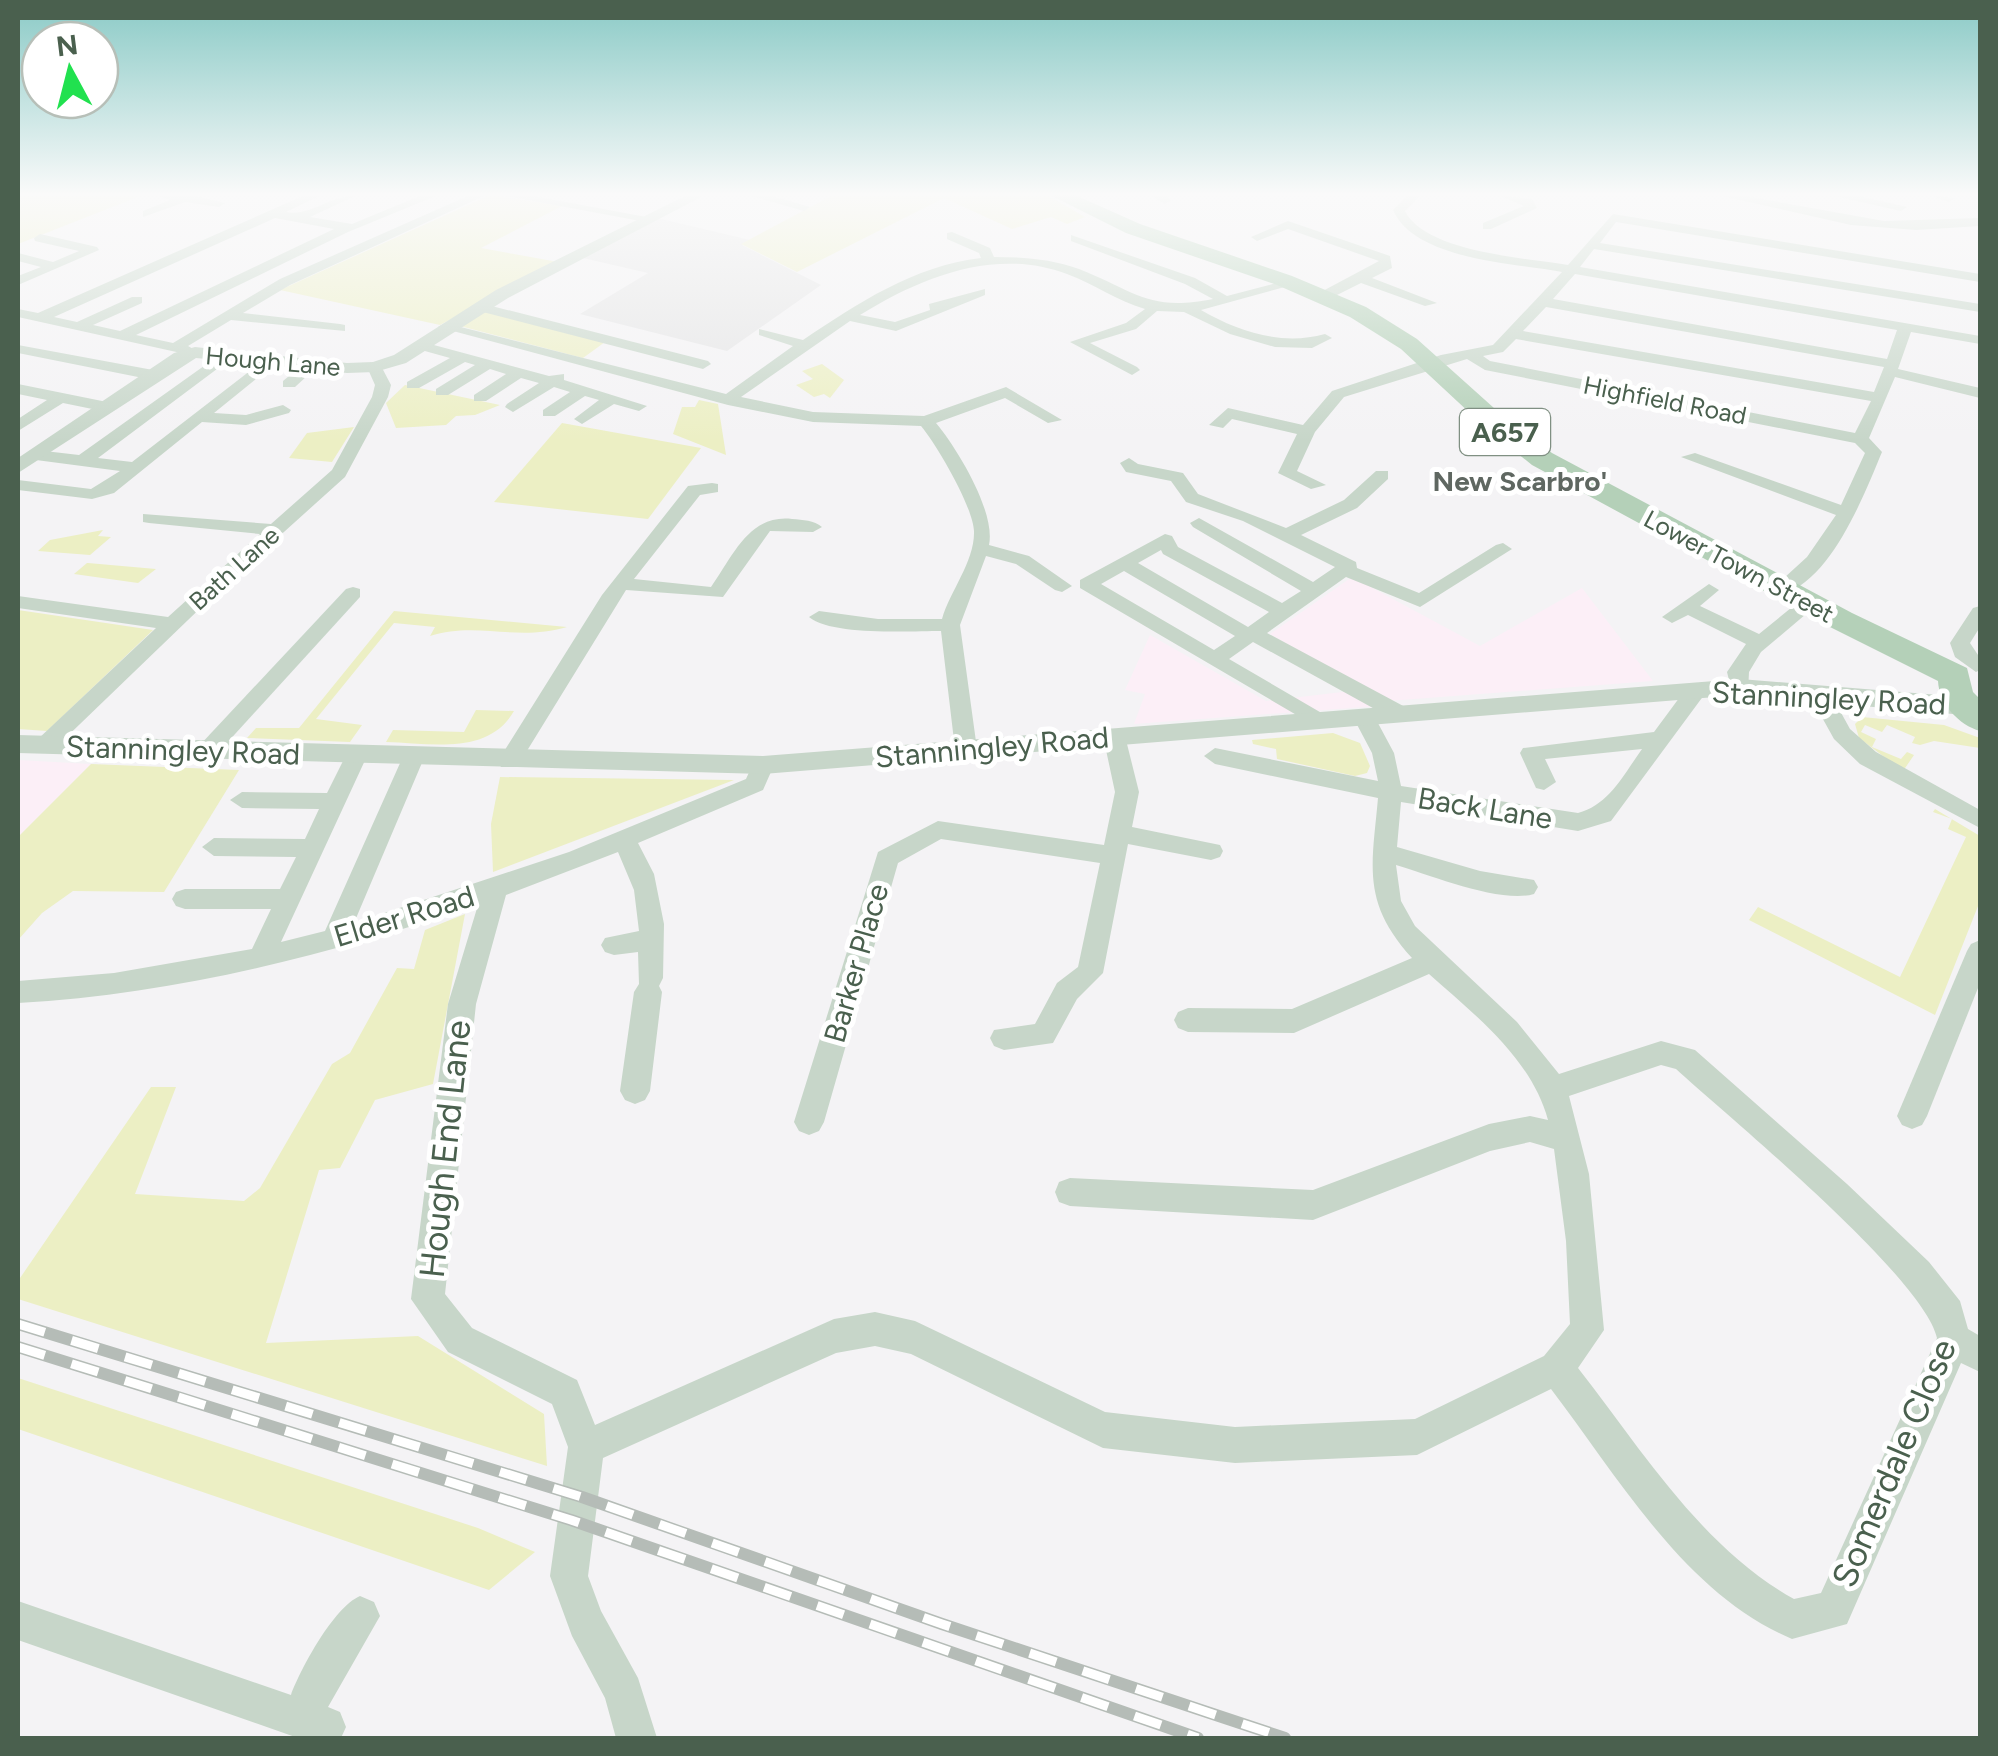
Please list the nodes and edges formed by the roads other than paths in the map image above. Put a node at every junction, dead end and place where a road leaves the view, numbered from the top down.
1 (130, 277) edge
2 (245, 277) edge
3 (259, 277) edge
4 (297, 277) edge
5 (538, 277) edge
6 (915, 277) edge
7 (1084, 277) edge
8 (1179, 277) edge
9 (1273, 277) edge
10 (1370, 277) edge
11 (1565, 277) edge
12 (1604, 277) edge
13 (1764, 277) edge
14 (1790, 277) edge
15 (1365, 280) junction
16 (286, 282) junction
17 (1287, 282) junction
18 (980, 292) dead end
19 (1324, 296) junction
20 (1223, 299) junction
21 (137, 300) dead end
22 (1544, 302) junction
23 (1748, 302) junction
24 (1430, 303) dead end
25 (1154, 306) junction
26 (480, 307) junction
27 (1186, 307) junction
28 (1980, 308) edge
29 (18, 313) edge
30 (231, 316) junction
31 (848, 316) junction
32 (41, 317) junction
33 (80, 326) junction
34 (340, 328) dead end
35 (446, 328) junction
36 (1905, 328) junction
37 (764, 332) dead end
38 (1516, 334) junction
39 (1730, 334) junction
40 (122, 336) junction
41 (1325, 338) dead end
42 (618, 340) junction
43 (1980, 340) edge
44 (419, 345) junction
45 (804, 345) junction
46 (18, 349) edge
47 (186, 350) junction
48 (230, 354) junction
49 (1473, 356) junction
50 (463, 357) junction
51 (272, 360) junction
52 (582, 363) junction
53 (312, 364) junction
54 (488, 364) junction
55 (704, 364) dead end
56 (1435, 365) junction
57 (375, 367) junction
58 (1127, 368) dead end
59 (1709, 368) junction
60 (1890, 368) junction
61 (518, 373) junction
62 (153, 375) junction
63 (551, 382) junction
64 (289, 384) dead end
65 (413, 385) dead end
66 (20, 391) edge
67 (582, 391) junction
68 (128, 392) junction
69 (442, 392) dead end
70 (1980, 393) edge
71 (171, 397) junction
72 (60, 398) junction
73 (480, 398) dead end
74 (1880, 398) junction
75 (610, 399) junction
76 (728, 400) junction
77 (219, 401) junction
78 (1688, 405) junction
79 (639, 406) dead end
80 (107, 407) junction
81 (513, 407) dead end
82 (283, 410) dead end
83 (549, 412) dead end
84 (198, 417) junction
85 (582, 419) dead end
86 (926, 420) junction
87 (1054, 420) dead end
88 (1218, 425) dead end
89 (18, 426) edge
90 (1308, 431) junction
91 (1860, 439) junction
92 (36, 455) junction
93 (1690, 457) dead end
94 (82, 460) junction
95 (1129, 462) dead end
96 (18, 467) edge
97 (133, 467) junction
98 (1382, 475) dead end
99 (1317, 485) dead end
100 (18, 486) edge
101 (712, 488) dead end
102 (1848, 512) junction
103 (149, 518) dead end
104 (1199, 524) dead end
105 (813, 527) dead end
106 (276, 530) junction
107 (1284, 536) junction
108 (1503, 549) dead end
109 (978, 550) junction
110 (1125, 562) junction
111 (1347, 567) junction
112 (621, 584) junction
113 (1062, 586) dead end
114 (1783, 588) junction
115 (1312, 589) junction
116 (1709, 590) dead end
117 (354, 593) dead end
118 (18, 602) edge
119 (1810, 603) junction
120 (1281, 611) junction
121 (1980, 612) edge
122 (819, 617) dead end
123 (173, 624) junction
124 (950, 625) junction
125 (1250, 634) junction
126 (1761, 643) junction
127 (1215, 659) junction
128 (1972, 672) edge
129 (1740, 687) junction
130 (1696, 690) junction
131 (1820, 694) junction
132 (1399, 714) junction
133 (1364, 717) junction
134 (1317, 720) junction
135 (1114, 736) junction
136 (1663, 739) junction
137 (31, 745) edge
138 (966, 749) junction
139 (208, 751) junction
140 (356, 756) junction
141 (1214, 756) dead end
142 (413, 758) junction
143 (509, 761) junction
144 (763, 765) junction
145 (1544, 782) dead end
146 (1390, 792) junction
147 (242, 800) dead end
148 (335, 801) junction
149 (1980, 820) edge
150 (624, 842) junction
151 (1117, 845) junction
152 (214, 848) dead end
153 (312, 848) junction
154 (1384, 854) junction
155 (1206, 877) dead end
156 (1525, 887) dead end
157 (495, 888) junction
158 (185, 899) dead end
159 (288, 900) junction
160 (335, 938) junction
161 (652, 940) junction
162 (614, 945) dead end
163 (1980, 950) edge
164 (260, 958) junction
165 (1434, 960) junction
166 (18, 992) edge
167 (1188, 1020) dead end
168 (1004, 1038) dead end
169 (1552, 1089) junction
170 (636, 1091) dead end
171 (1912, 1116) dead end
172 (809, 1122) dead end
173 (1566, 1138) junction
174 (1070, 1192) dead end
175 (1967, 1347) edge
176 (1556, 1368) junction
177 (586, 1448) junction
178 (360, 1616) dead end
179 (18, 1621) edge
180 (636, 1738) edge

1 - 32 street
2 - 40 street
3 - 16 street
4 - 16 street
5 - 26 street, Hough Lane
6 - 31 street
7 - 25 street
8 - 20 street
9 - 17 main road, Lower Town Street / A657
10 - 15 street
11 - 22 street
12 - 23 street
13 - 23 street
14 - 28 street
15 - 19 street
15 - 24 street
16 - 30 street
17 - 19 main road, Lower Town Street / A657
17 - 20 street
18 - 31 street
19 - 56 main road, Lower Town Street / A657
20 - 27 street
21 - 33 street
22 - 38 street
22 - 39 street
23 - 36 street
23 - 39 street
25 - 27 street
25 - 58 street
26 - 35 street, Hough Lane
26 - 42 street
27 - 41 street
29 - 32 street
30 - 34 street
30 - 47 street
31 - 45 street
32 - 33 street
33 - 40 street
35 - 44 street, Hough Lane
35 - 52 street
36 - 43 street
36 - 60 street
37 - 45 street
38 - 49 street
38 - 59 street
39 - 59 street
39 - 60 street
40 - 47 street
42 - 52 street
42 - 55 street
44 - 50 street
44 - 57 street, Hough Lane
45 - 76 street
46 - 62 street
47 - 48 street, Hough Lane
47 - 62 street, Hough Lane
48 - 51 street, Hough Lane
48 - 71 street
49 - 56 street
49 - 78 street, Highfield Road
50 - 54 street
50 - 65 street
51 - 53 street, Hough Lane
51 - 77 street
52 - 63 street
52 - 76 street
53 - 57 street, Hough Lane
53 - 64 street
54 - 61 street
54 - 69 street
56 - 90 street
56 - 114 main road, Lower Town Street / A657
57 - 106 street, Bath Lane
59 - 74 street
59 - 78 street
60 - 70 street
60 - 74 street
61 - 63 street
61 - 73 street
62 - 68 street, Hough Lane
63 - 67 street
63 - 81 street
66 - 72 street
67 - 75 street
67 - 83 street
68 - 71 street
68 - 80 street, Hough Lane
71 - 77 street
71 - 94 street
72 - 80 street
72 - 89 street
74 - 91 street
75 - 79 street
75 - 85 street
76 - 86 street
77 - 84 street
78 - 91 street, Highfield Road
80 - 92 street, Hough Lane
82 - 84 street
84 - 97 street
86 - 87 street
86 - 109 street
88 - 90 street
90 - 99 street
91 - 102 street
92 - 94 street
92 - 96 street, Hough Lane
93 - 102 street
94 - 97 street
95 - 107 street
97 - 100 street
98 - 107 street
101 - 112 street
102 - 114 street
103 - 106 street
104 - 115 street
105 - 112 street
106 - 123 street, Bath Lane
107 - 111 street
108 - 111 street
109 - 113 street
109 - 124 street
110 - 120 street
110 - 125 street
110 - 127 street
111 - 115 street
112 - 143 street
114 - 119 main road, Lower Town Street / A657
115 - 120 street
116 - 126 street
117 - 139 street
118 - 123 street
119 - 126 street
119 - 128 main road, Lower Town Street / A657
120 - 125 street
121 - 128 street
122 - 124 street
123 - 137 street, Bath Lane
124 - 138 street
125 - 127 street
125 - 132 street
126 - 129 street
127 - 134 street
128 - 131 street, Stanningley Road
129 - 130 street, Stanningley Road
129 - 131 street, Stanningley Road
130 - 132 street, Stanningley Road
130 - 136 street, Back Lane
131 - 149 street
132 - 133 street, Stanningley Road
133 - 134 street, Stanningley Road
133 - 146 street
134 - 135 street, Stanningley Road
135 - 138 street, Stanningley Road
135 - 151 street
136 - 145 street
136 - 146 street, Back Lane
137 - 139 street, Stanningley Road
138 - 144 street, Stanningley Road
139 - 140 street, Stanningley Road
140 - 142 street, Stanningley Road
140 - 148 street
141 - 146 street, Back Lane
142 - 143 street, Stanningley Road
142 - 160 street
143 - 144 street, Stanningley Road
144 - 150 street, Elder Road
146 - 154 street
147 - 148 street
148 - 153 street
150 - 157 street, Elder Road
150 - 161 street
151 - 155 street, Barker Place
151 - 168 street
151 - 172 street, Barker Place
152 - 153 street
153 - 159 street
154 - 156 street
154 - 165 street
157 - 160 street, Elder Road
157 - 177 street, Hough End Lane
158 - 159 street
159 - 164 street
160 - 164 street, Elder Road
161 - 162 street
161 - 170 street
163 - 171 street
164 - 166 street, Elder Road
165 - 167 street
165 - 169 street
169 - 173 street
169 - 175 street, Somerdale Close
173 - 174 street
173 - 176 street
175 - 176 street, Somerdale Close
176 - 177 street
177 - 180 street, Hough End Lane
178 - 179 street

